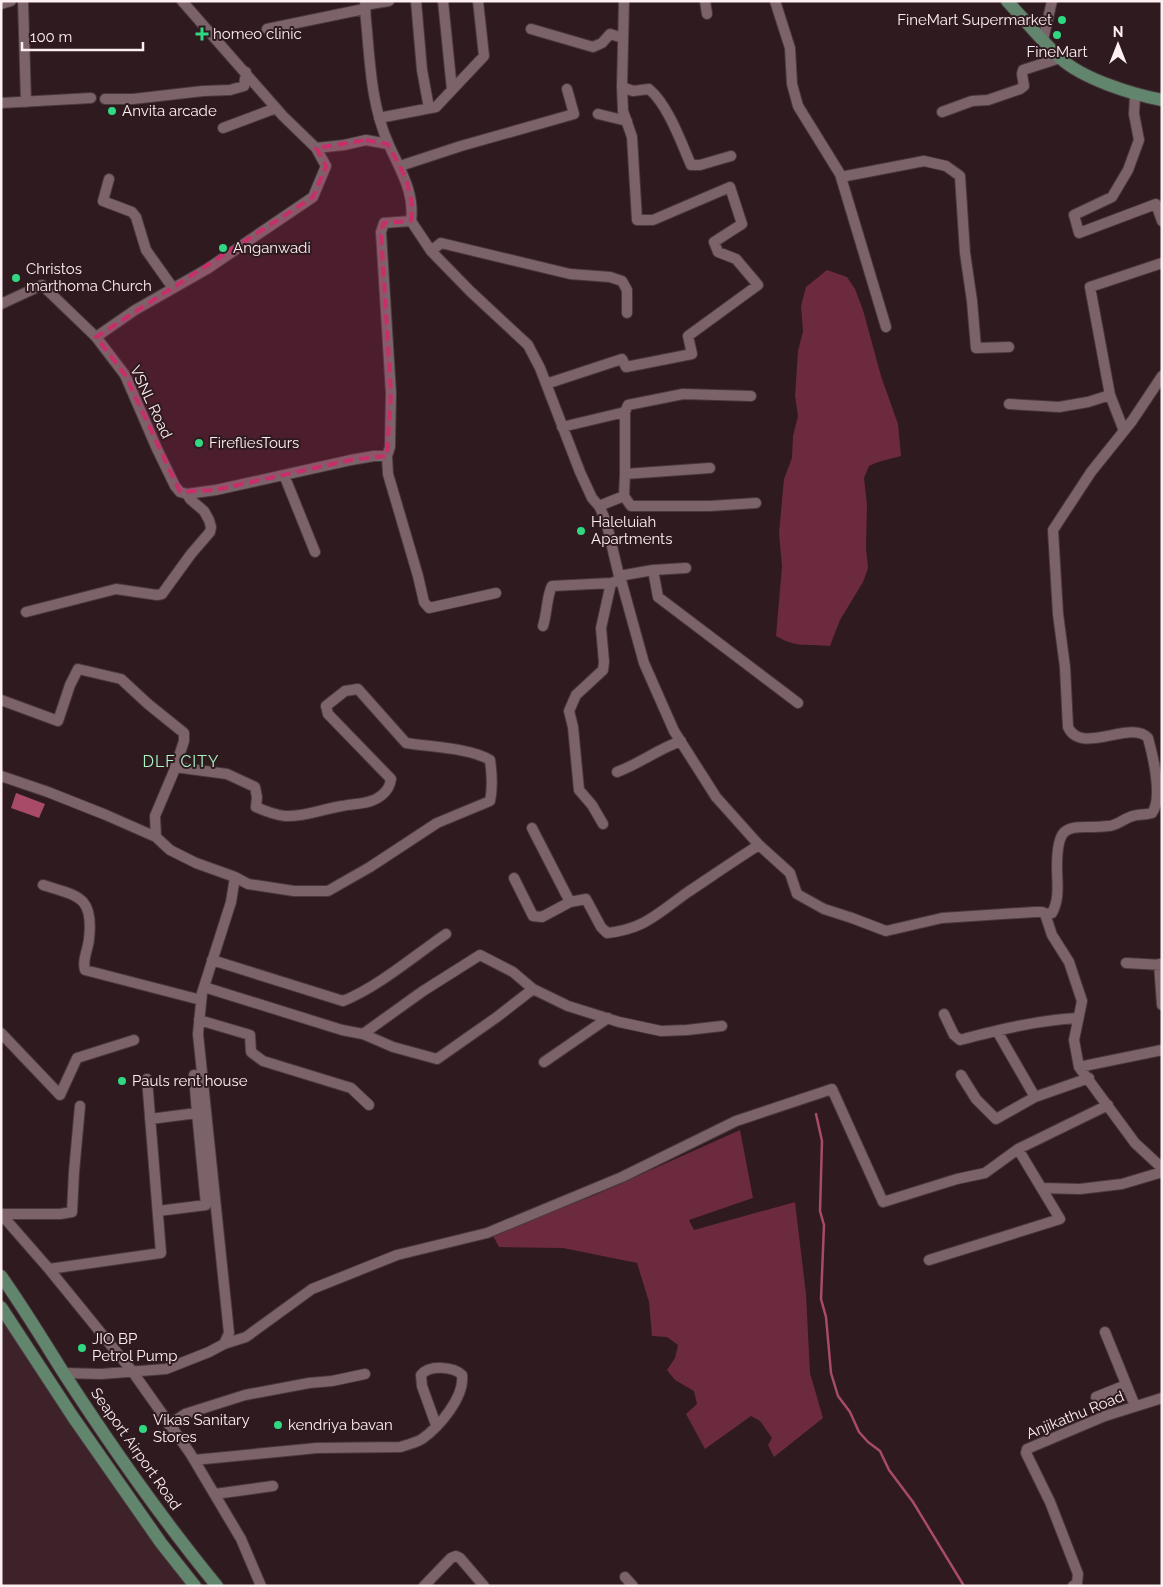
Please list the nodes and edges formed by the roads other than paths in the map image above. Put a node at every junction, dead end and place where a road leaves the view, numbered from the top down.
1 (11, 1) edge
2 (23, 1) edge
3 (182, 1) edge
4 (389, 1) edge
5 (416, 1) edge
6 (442, 1) edge
7 (478, 1) edge
8 (624, 1) edge
9 (705, 1) edge
10 (775, 1) edge
11 (1007, 1) edge
12 (1052, 1) edge
13 (2, 3) edge
14 (365, 5) edge
15 (707, 14) dead end
16 (267, 29) dead end
17 (531, 29) dead end
18 (623, 38) junction
19 (1042, 40) junction
20 (1060, 58) junction
21 (246, 72) junction
22 (622, 87) junction
23 (567, 89) dead end
24 (452, 90) junction
25 (1135, 95) junction
26 (91, 98) dead end
27 (105, 99) dead end
28 (1162, 100) edge
29 (1, 102) edge
30 (26, 102) junction
31 (276, 108) junction
32 (429, 108) junction
33 (942, 112) dead end
34 (598, 114) dead end
35 (379, 118) junction
36 (627, 121) junction
37 (223, 128) dead end
38 (388, 144) junction
39 (316, 148) junction
40 (731, 156) dead end
41 (400, 166) junction
42 (841, 178) junction
43 (109, 179) dead end
44 (411, 221) junction
45 (1162, 221) edge
46 (431, 251) junction
47 (1162, 263) edge
48 (173, 288) junction
49 (1, 304) edge
50 (627, 313) dead end
51 (886, 327) dead end
52 (96, 337) junction
53 (1009, 347) dead end
54 (1162, 376) edge
55 (546, 384) junction
56 (1110, 395) junction
57 (751, 396) dead end
58 (1009, 404) dead end
59 (625, 412) junction
60 (562, 427) junction
61 (1124, 431) junction
62 (387, 456) junction
63 (710, 468) dead end
64 (625, 474) junction
65 (284, 475) junction
66 (187, 494) junction
67 (624, 496) junction
68 (756, 503) dead end
69 (599, 506) junction
70 (315, 552) dead end
71 (686, 568) dead end
72 (653, 570) junction
73 (617, 580) junction
74 (496, 593) dead end
75 (26, 612) dead end
76 (543, 626) dead end
77 (1, 700) edge
78 (798, 703) dead end
79 (680, 741) junction
80 (175, 767) junction
81 (617, 772) dead end
82 (1, 776) edge
83 (603, 824) dead end
84 (532, 828) dead end
85 (156, 837) junction
86 (759, 844) junction
87 (235, 876) junction
88 (514, 878) dead end
89 (43, 885) dead end
90 (570, 902) junction
91 (1045, 914) junction
92 (446, 934) dead end
93 (212, 960) junction
94 (1126, 963) dead end
95 (1160, 964) edge
96 (204, 987) junction
97 (533, 989) junction
98 (201, 1000) junction
99 (1162, 1005) edge
100 (944, 1014) dead end
101 (608, 1018) junction
102 (1078, 1018) junction
103 (199, 1020) junction
104 (722, 1026) dead end
105 (997, 1030) junction
106 (1, 1033) edge
107 (363, 1034) junction
108 (134, 1040) dead end
109 (1162, 1050) edge
110 (544, 1062) dead end
111 (1079, 1067) junction
112 (194, 1075) dead end
113 (961, 1075) dead end
114 (1089, 1078) junction
115 (147, 1079) dead end
116 (1035, 1097) junction
117 (369, 1105) dead end
118 (1108, 1105) junction
119 (80, 1106) dead end
120 (197, 1113) junction
121 (150, 1119) junction
122 (1018, 1149) junction
123 (1162, 1170) edge
124 (1042, 1188) junction
125 (158, 1211) junction
126 (1, 1214) edge
127 (929, 1260) dead end
128 (49, 1269) junction
129 (1, 1276) edge
130 (4, 1311) edge
131 (1105, 1332) dead end
132 (224, 1344) junction
133 (132, 1371) junction
134 (64, 1373) junction
135 (366, 1374) dead end
136 (1126, 1385) junction
137 (1096, 1397) dead end
138 (1162, 1398) edge
139 (1135, 1406) junction
140 (170, 1424) junction
141 (436, 1425) junction
142 (194, 1460) junction
143 (273, 1486) dead end
144 (215, 1494) junction
145 (625, 1577) dead end
146 (195, 1586) edge
147 (217, 1586) edge
148 (261, 1586) edge
149 (424, 1586) edge
150 (484, 1586) edge
151 (633, 1586) edge
152 (1073, 1586) edge

1 - 13 street
2 - 30 street
3 - 21 street
4 - 14 street
5 - 32 street
6 - 24 street
7 - 24 street
8 - 18 street
9 - 15 street
10 - 42 street
11 - 19 main road
12 - 19 street
14 - 16 street
14 - 35 street
17 - 18 street
18 - 22 street
19 - 20 main road
20 - 25 main road
20 - 33 street
21 - 27 street
21 - 31 street
22 - 36 street
22 - 40 street
23 - 41 street
24 - 32 street
25 - 28 main road
25 - 45 street
26 - 30 street
29 - 30 street
31 - 37 street
31 - 39 street
32 - 35 street
34 - 36 street
35 - 38 street
36 - 55 street
38 - 39 street
38 - 41 street
39 - 48 street
41 - 44 street
42 - 51 street
42 - 53 street
43 - 48 street
44 - 46 street
44 - 62 street
46 - 50 street
46 - 55 street
47 - 56 street
48 - 52 street
49 - 52 street, VSNL Road
52 - 66 street, VSNL Road
54 - 61 street
55 - 60 street
56 - 58 street
56 - 61 street
57 - 59 street
59 - 60 street
59 - 64 street
60 - 69 street
61 - 91 street
62 - 65 street
62 - 74 street
63 - 64 street
64 - 67 street
65 - 66 street
65 - 70 street
66 - 75 street, VSNL Road
67 - 68 street
67 - 69 street
69 - 73 street
71 - 72 street
72 - 73 street
72 - 78 street
73 - 76 street
73 - 79 street
73 - 83 street
77 - 80 street
79 - 81 street
79 - 86 street
80 - 85 street
80 - 87 street
82 - 85 street
84 - 90 street
85 - 87 street
86 - 90 street
86 - 91 street
87 - 93 street
88 - 90 street
89 - 98 street
91 - 102 street
92 - 93 street
93 - 96 street
94 - 95 street
95 - 99 street
96 - 98 street
96 - 107 street
97 - 101 street
97 - 107 street
97 - 107 street
98 - 103 street
100 - 105 street
101 - 104 street
101 - 110 street
102 - 105 street
102 - 111 street
103 - 117 street
103 - 132 street
105 - 116 street
106 - 108 street
109 - 111 street
111 - 114 street
112 - 120 street
113 - 116 street
114 - 116 street
114 - 118 street
115 - 121 street
118 - 122 street
118 - 123 street
119 - 126 street
120 - 121 street
120 - 125 street
121 - 125 street
122 - 124 street
122 - 132 street
123 - 124 street
124 - 127 street
125 - 128 street
126 - 128 street
128 - 133 street
129 - 134 main road, Seaport Airport Road
130 - 146 main road
131 - 136 street
132 - 133 street
133 - 134 street
133 - 140 street
134 - 147 main road, Seaport Airport Road
135 - 140 street
136 - 137 street
136 - 139 street
138 - 139 street, Anjikathu Road
139 - 152 street, Anjikathu Road
140 - 142 street
141 - 141 street
141 - 142 street
142 - 144 street
143 - 144 street
144 - 148 street
145 - 151 street
149 - 150 street

